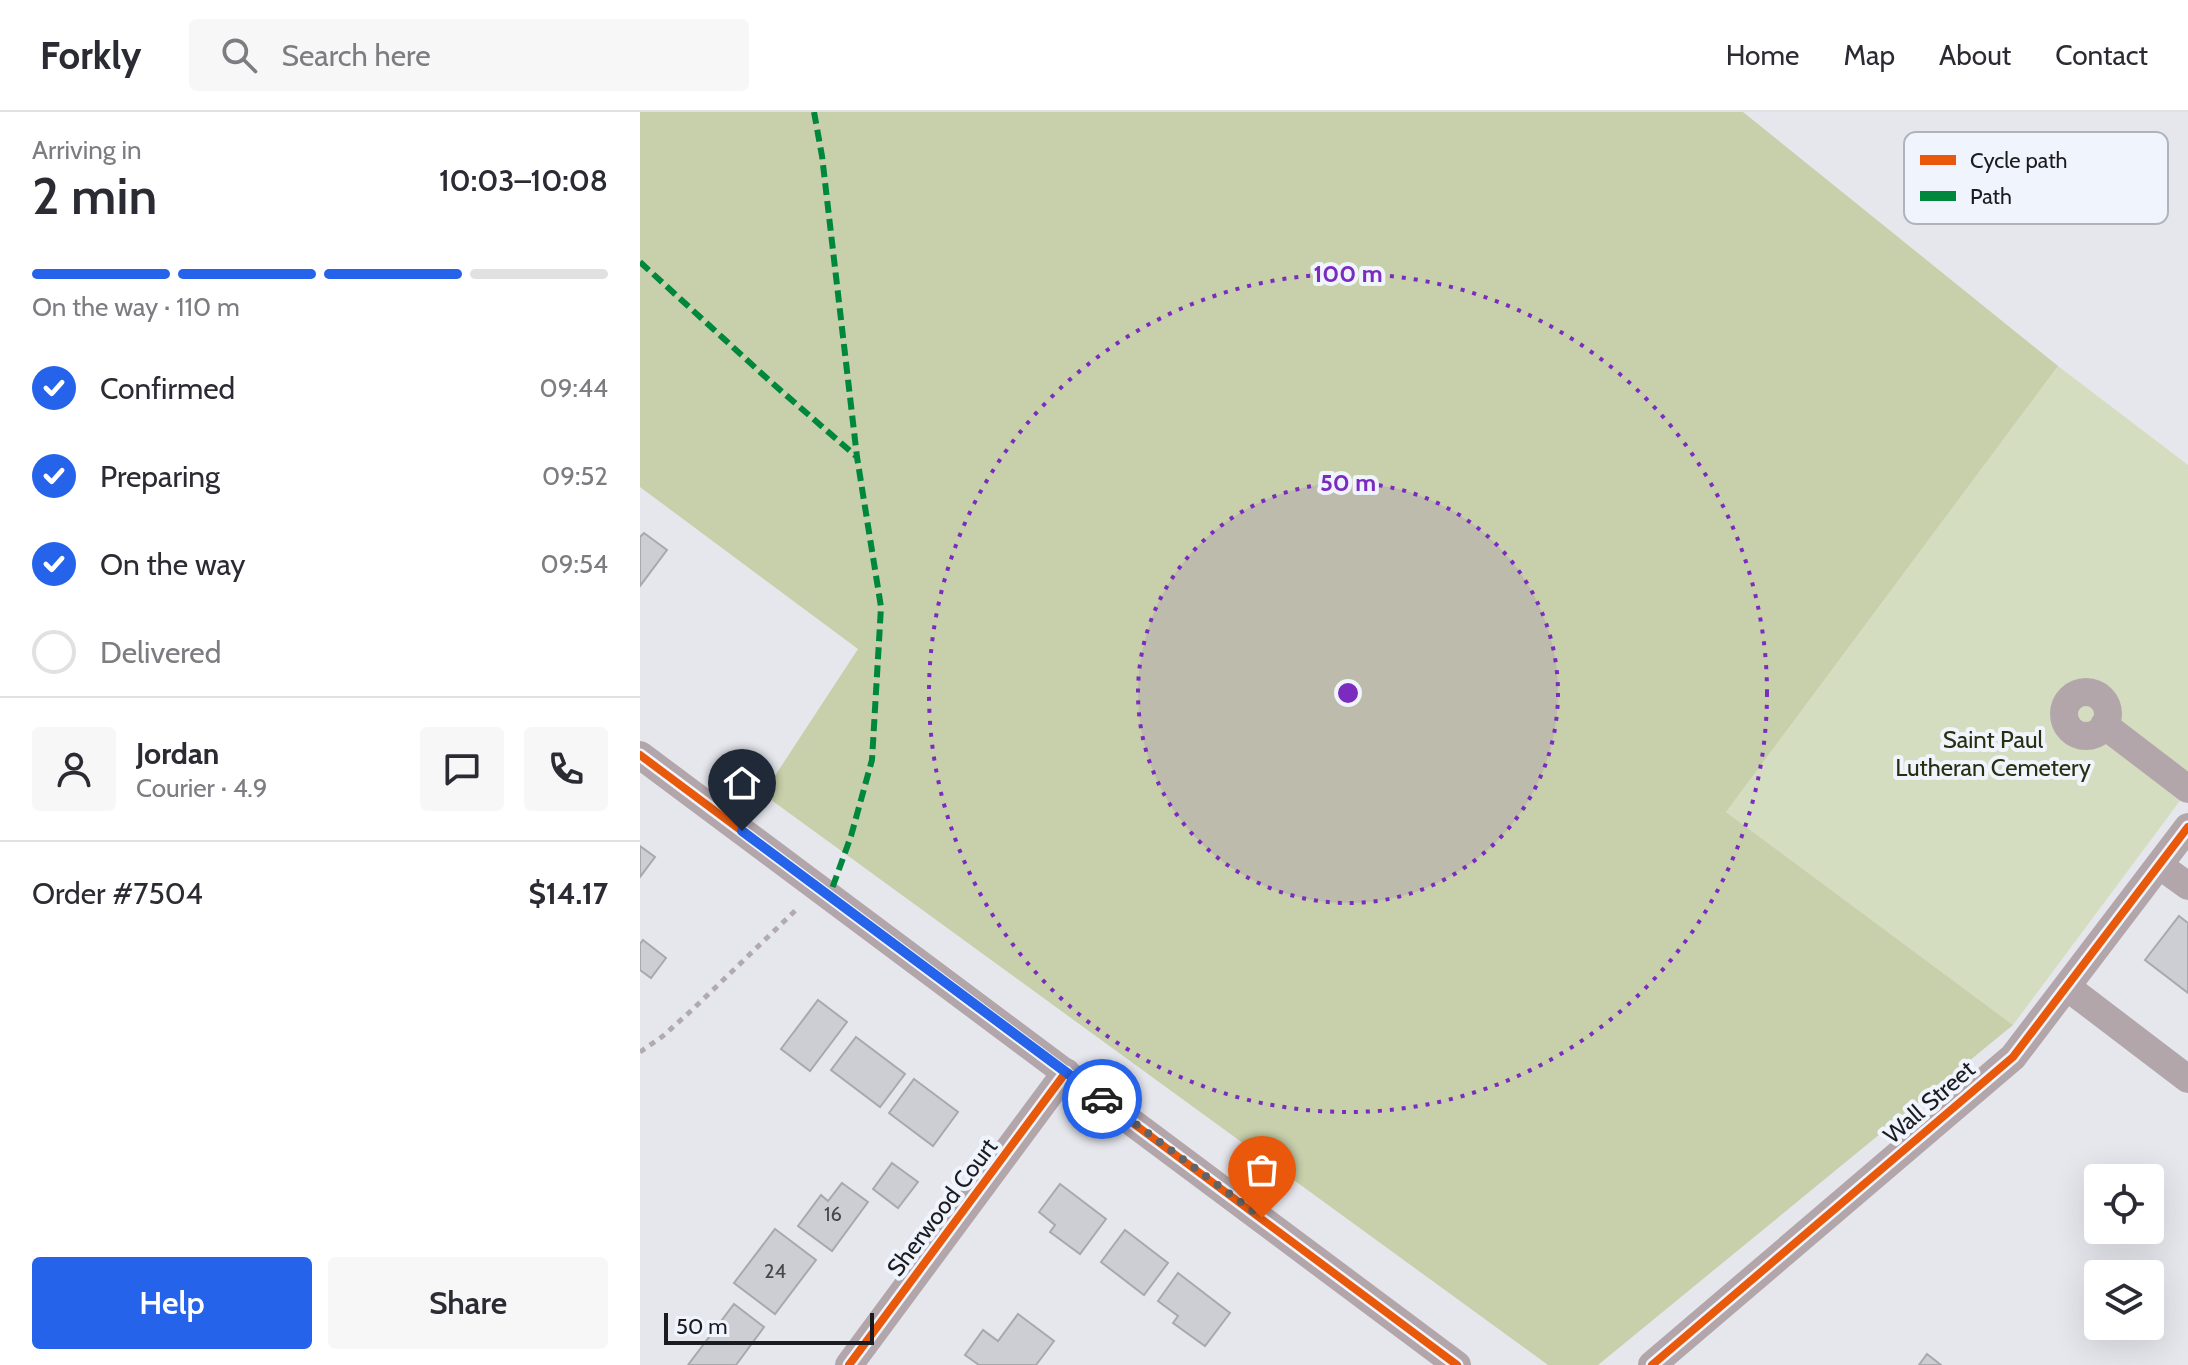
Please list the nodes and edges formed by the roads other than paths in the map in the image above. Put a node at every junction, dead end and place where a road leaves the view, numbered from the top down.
1 (2104, 725) dead end
2 (640, 755) edge
3 (2188, 789) edge
4 (2188, 827) edge
5 (2159, 865) junction
6 (2188, 886) edge
7 (2067, 987) junction
8 (1066, 1072) junction
9 (2188, 1079) edge
10 (849, 1365) edge
11 (1457, 1365) edge
12 (1652, 1365) edge

1 - 3 street
2 - 8 street
4 - 5 street, Wall Street
5 - 6 street
5 - 7 street, Wall Street
7 - 9 street
7 - 12 street, Wall Street
8 - 10 street, Sherwood Court
8 - 11 street

